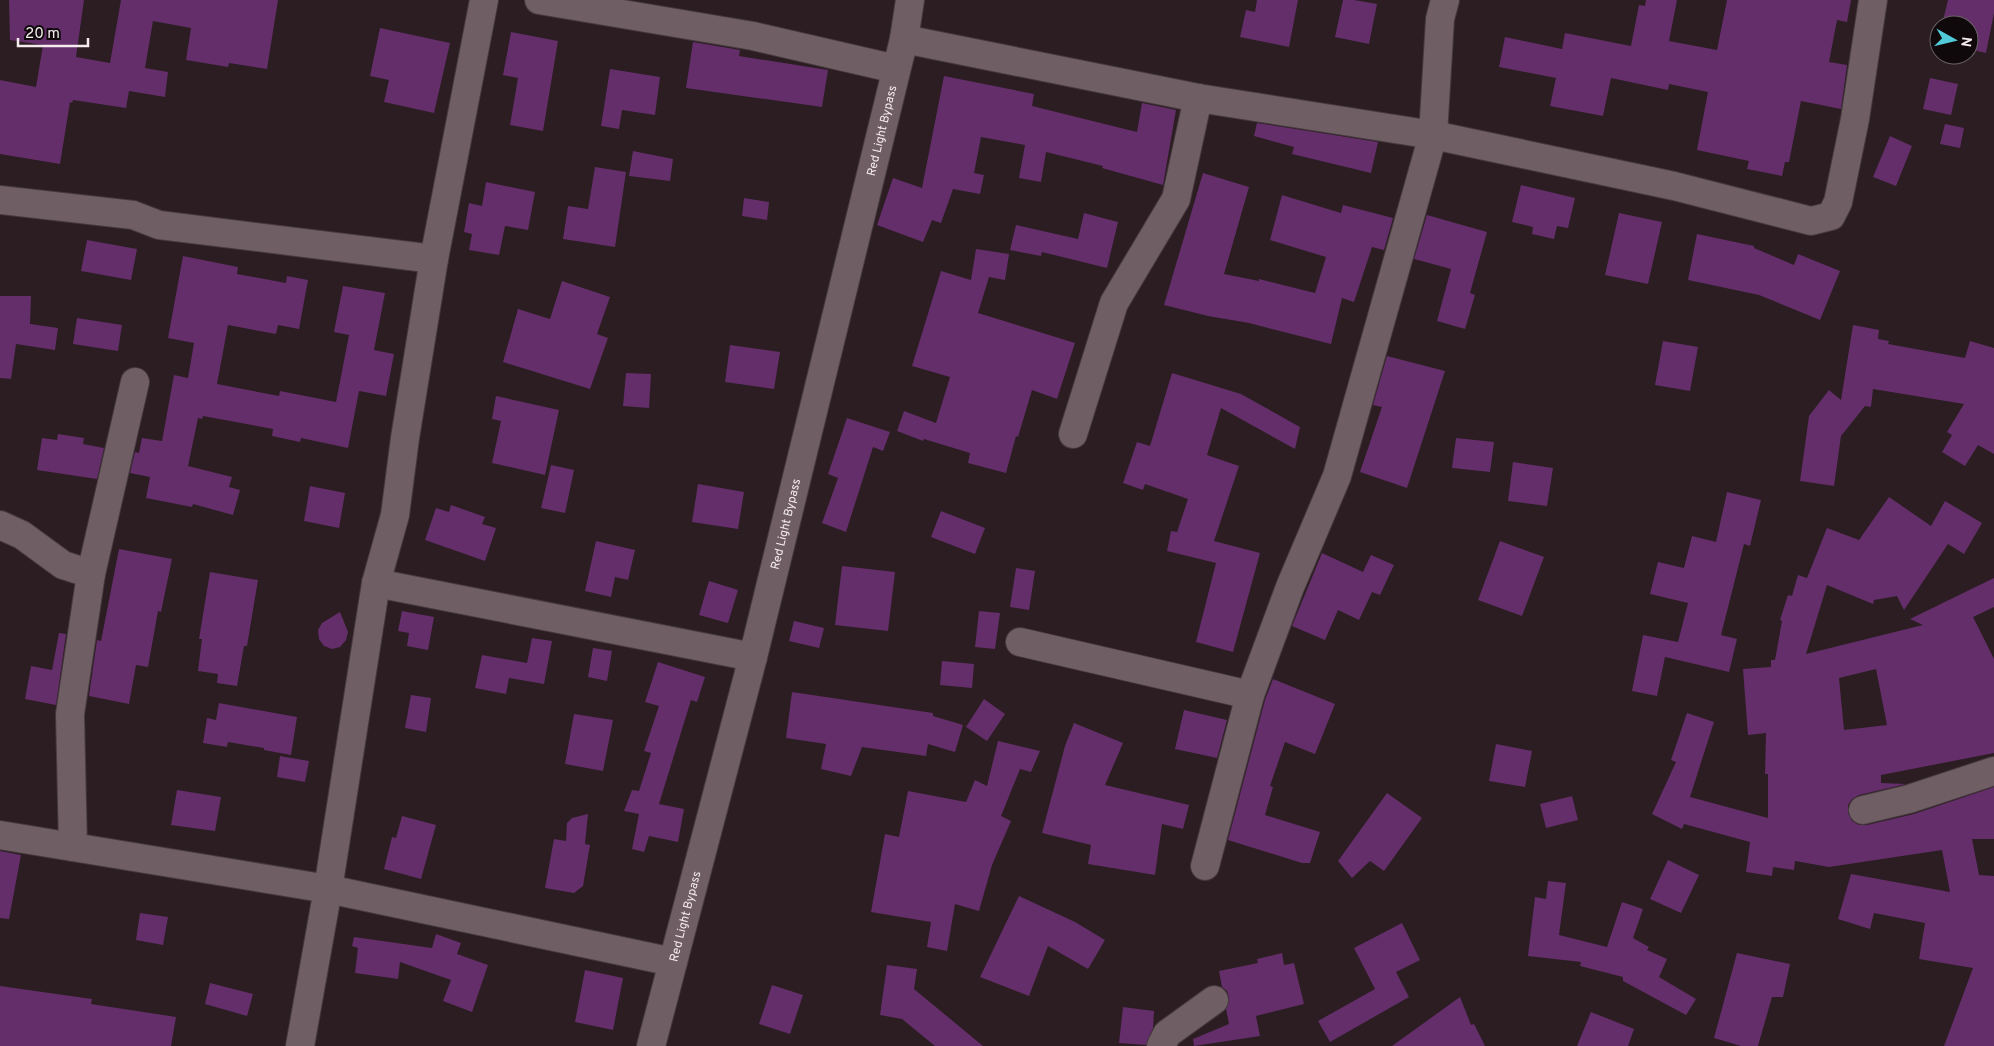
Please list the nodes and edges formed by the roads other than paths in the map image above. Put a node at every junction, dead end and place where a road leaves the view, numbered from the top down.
1 (484, 0) edge
2 (542, 0) edge
3 (910, 0) edge
4 (1444, 0) edge
5 (1873, 0) edge
6 (904, 39) junction
7 (896, 69) junction
8 (1198, 98) junction
9 (1433, 135) junction
10 (0, 200) edge
11 (434, 259) junction
12 (134, 382) dead end
13 (1073, 434) dead end
14 (0, 525) edge
15 (91, 574) junction
16 (376, 583) junction
17 (1020, 642) dead end
18 (753, 657) junction
19 (1250, 695) junction
20 (1994, 771) edge
21 (1863, 810) dead end
22 (0, 835) edge
23 (74, 847) junction
24 (1205, 866) dead end
25 (328, 890) junction
26 (673, 962) junction
27 (1214, 1000) dead end
28 (300, 1046) edge
29 (651, 1046) edge
30 (1161, 1046) edge

1 - 11 street
2 - 7 street
3 - 6 street, Red Light Bypass
4 - 9 street
5 - 9 street
6 - 7 street, Red Light Bypass
6 - 8 street
7 - 18 street, Red Light Bypass
8 - 9 street
8 - 13 street
9 - 19 street
10 - 11 street
11 - 16 street
12 - 15 street
14 - 15 street
15 - 23 street
16 - 18 street
16 - 25 street
17 - 19 street
18 - 26 street, Red Light Bypass
19 - 24 street
20 - 21 street
22 - 23 street
23 - 25 street
25 - 26 street
25 - 28 street
26 - 29 street, Red Light Bypass
27 - 30 street

